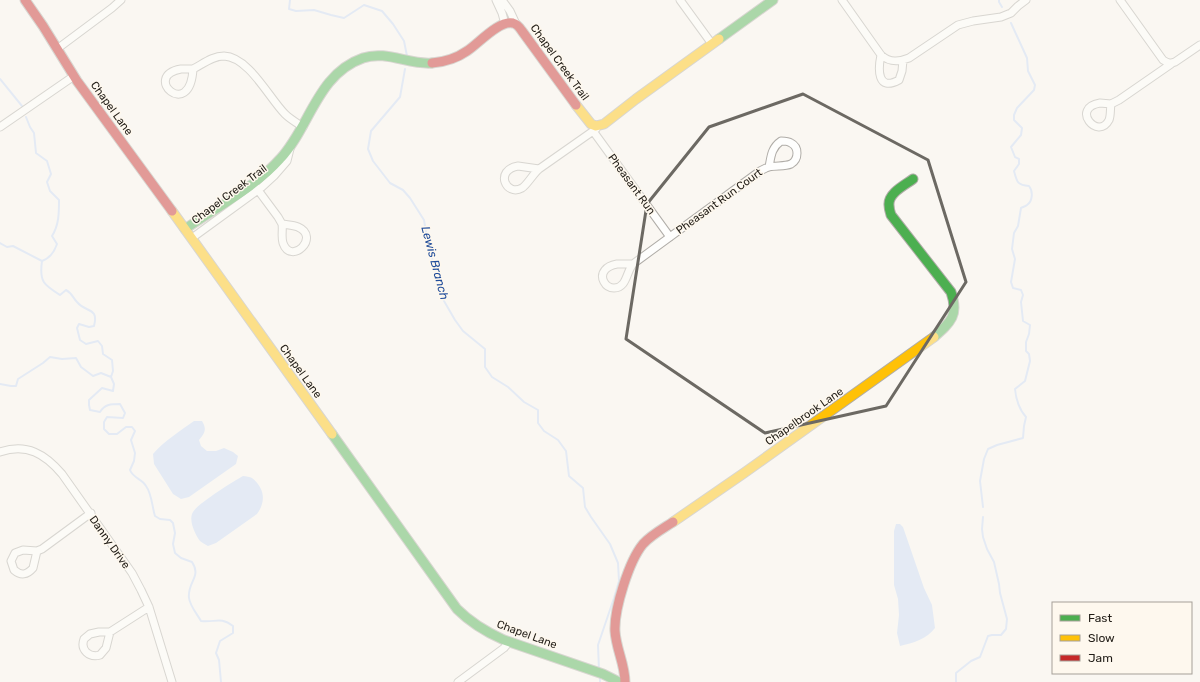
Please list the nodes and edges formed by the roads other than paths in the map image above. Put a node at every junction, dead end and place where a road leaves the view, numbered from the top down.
1 (25, 0) edge
2 (121, 0) edge
3 (496, 0) edge
4 (502, 0) edge
5 (680, 0) edge
6 (773, 0) edge
7 (842, 0) edge
8 (1026, 0) edge
9 (1120, 0) edge
10 (505, 24) junction
11 (516, 24) junction
12 (712, 44) junction
13 (1200, 45) edge
14 (57, 49) junction
15 (881, 55) junction
16 (903, 60) junction
17 (1171, 64) junction
18 (193, 69) dead end
19 (74, 76) junction
20 (1111, 104) dead end
21 (604, 124) junction
22 (0, 126) edge
23 (303, 127) junction
24 (593, 131) junction
25 (769, 167) junction
26 (539, 169) junction
27 (913, 179) dead end
28 (255, 186) junction
29 (282, 224) dead end
30 (185, 229) junction
31 (670, 237) junction
32 (192, 238) junction
33 (633, 264) junction
34 (0, 452) edge
35 (90, 513) junction
36 (37, 550) dead end
37 (149, 607) junction
38 (110, 632) dead end
39 (510, 642) junction
40 (172, 682) edge
41 (458, 682) edge
42 (619, 682) edge
43 (625, 682) edge

1 - 14 street, Chapel Lane
2 - 14 street
3 - 10 street
4 - 11 street
5 - 12 street
6 - 12 street
7 - 15 street
8 - 16 street
9 - 17 street
10 - 11 street, Chapel Creek Trail
10 - 23 street, Chapel Creek Trail
11 - 21 street, Chapel Creek Trail
12 - 21 street
13 - 17 street
14 - 19 street, Chapel Lane
15 - 16 street
15 - 16 street
17 - 20 street
18 - 23 street
19 - 22 street
19 - 30 street, Chapel Lane
21 - 24 street
23 - 28 street, Chapel Creek Trail
24 - 26 street
24 - 31 street, Pheasant Run
25 - 25 street, Pheasant Run Court
25 - 31 street, Pheasant Run Court
26 - 26 street
27 - 43 street, Chapelbrook Lane
28 - 29 street
28 - 30 street, Chapel Creek Trail
28 - 32 street, Chapel Creek Trail
30 - 32 street, Chapel Lane
31 - 33 street, Pheasant Run Court
32 - 39 street, Chapel Lane
33 - 33 street
34 - 35 street, Danny Drive
35 - 36 street
35 - 37 street, Danny Drive
37 - 38 street
37 - 40 street, Danny Drive
39 - 41 street
39 - 42 street, Chapel Lane

